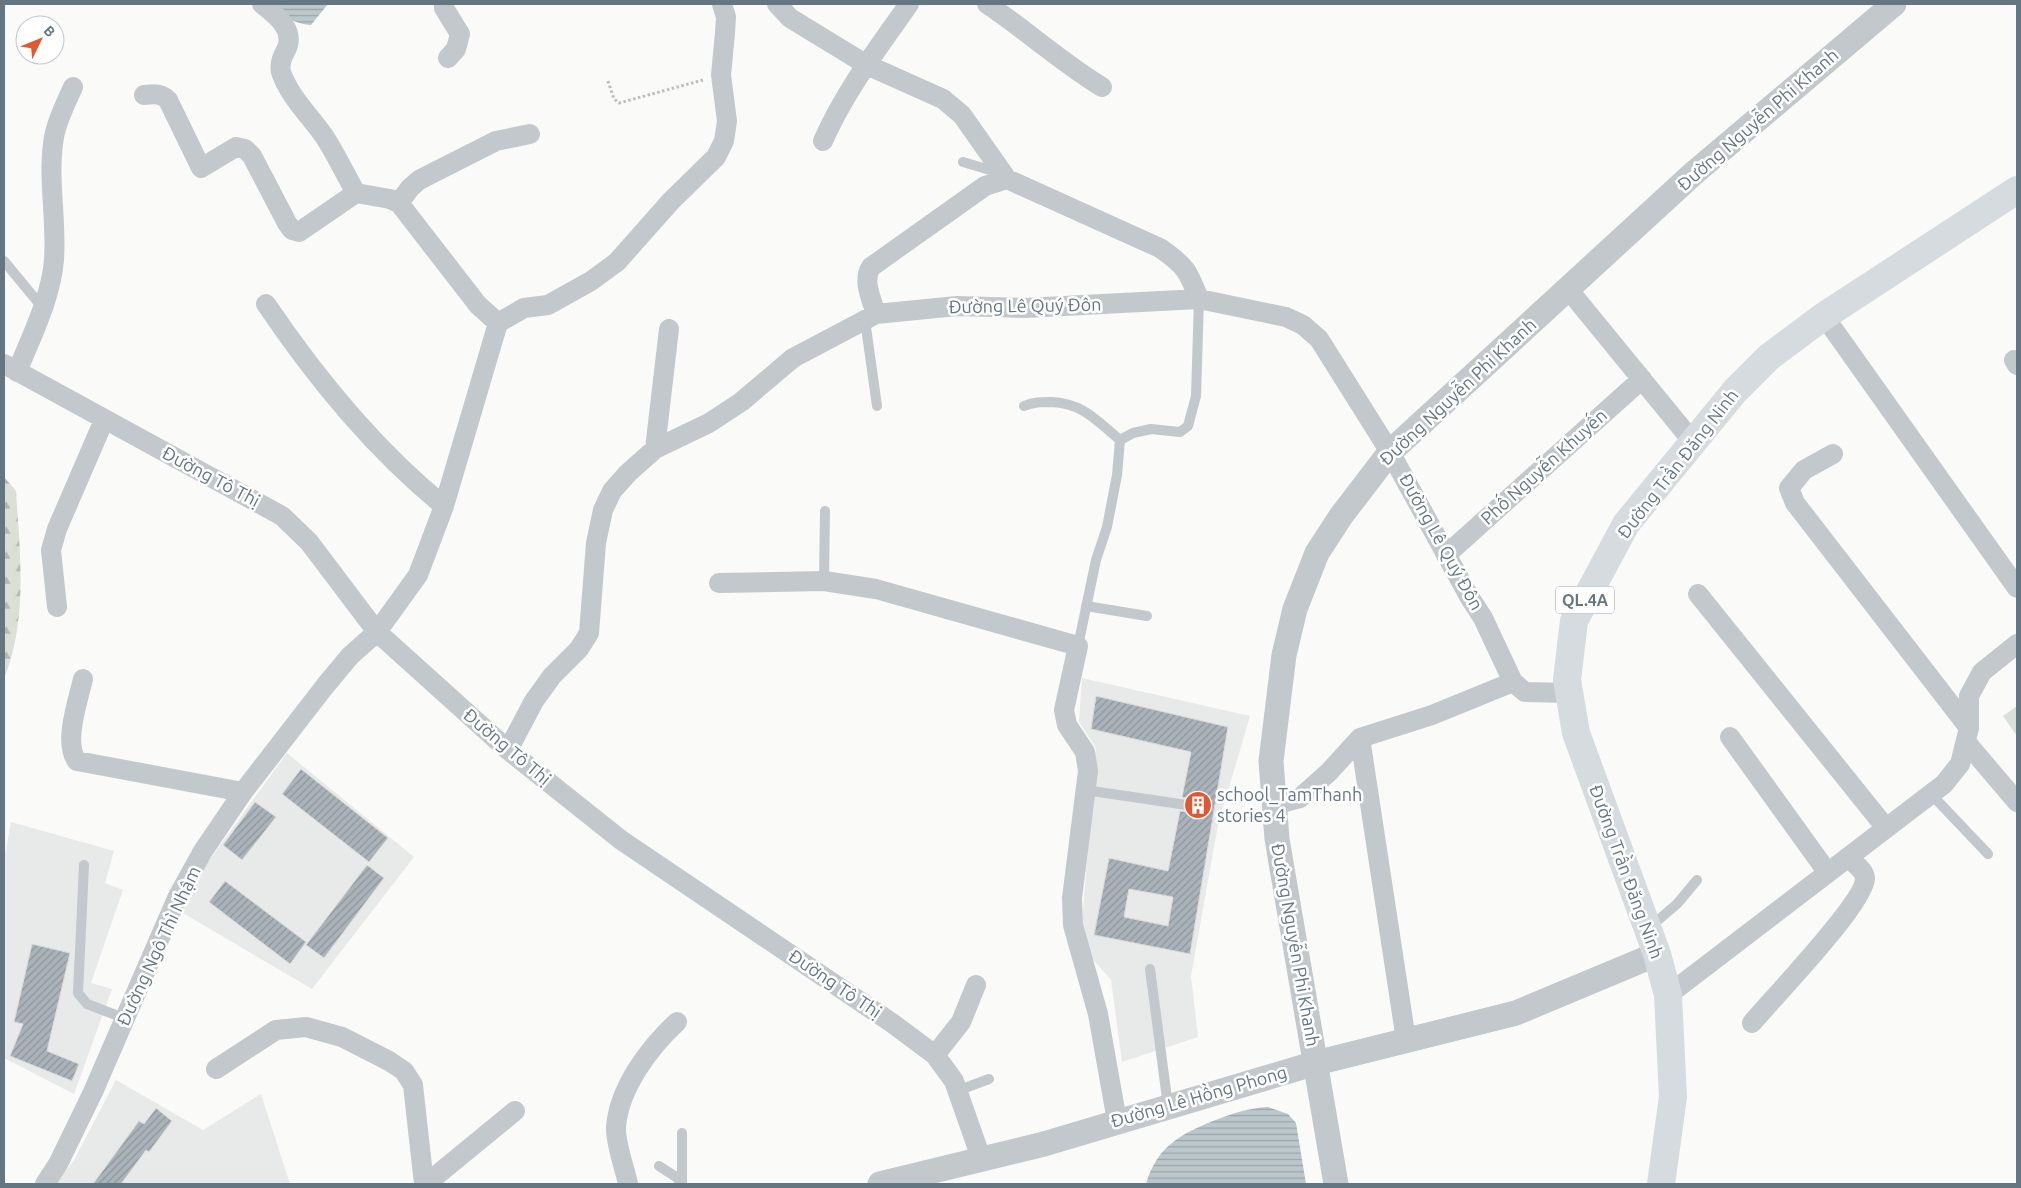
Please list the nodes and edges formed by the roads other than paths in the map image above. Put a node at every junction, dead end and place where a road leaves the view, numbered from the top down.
1 (262, 4) edge
2 (444, 4) edge
3 (722, 4) edge
4 (777, 4) edge
5 (909, 4) edge
6 (987, 4) edge
7 (1894, 4) edge
8 (448, 58) dead end
9 (867, 65) junction
10 (73, 87) dead end
11 (1102, 87) dead end
12 (144, 95) dead end
13 (530, 134) dead end
14 (823, 141) dead end
15 (963, 162) dead end
16 (1005, 177) junction
17 (2017, 190) edge
18 (356, 193) junction
19 (399, 203) junction
20 (4, 261) edge
21 (1568, 289) junction
22 (1199, 299) junction
23 (266, 304) dead end
24 (42, 306) junction
25 (1824, 316) junction
26 (870, 317) junction
27 (498, 323) junction
28 (669, 329) dead end
29 (10, 368) edge
30 (1642, 379) junction
31 (877, 406) dead end
32 (1024, 406) dead end
33 (104, 420) junction
34 (1120, 440) junction
35 (1693, 442) junction
36 (655, 449) junction
37 (1390, 452) junction
38 (1833, 454) dead end
39 (444, 506) junction
40 (825, 511) dead end
41 (1446, 555) junction
42 (824, 581) junction
43 (719, 583) dead end
44 (2017, 588) edge
45 (1698, 594) dead end
46 (1086, 606) junction
47 (57, 607) dead end
48 (1147, 616) dead end
49 (377, 632) junction
50 (2017, 644) edge
51 (1078, 646) junction
52 (83, 679) dead end
53 (1513, 682) junction
54 (1569, 693) junction
55 (1967, 735) junction
56 (1730, 737) dead end
57 (1360, 738) junction
58 (508, 750) junction
59 (1085, 790) junction
60 (243, 792) junction
61 (1931, 794) junction
62 (2017, 802) edge
63 (1188, 805) dead end
64 (1274, 805) junction
65 (1886, 828) junction
66 (1988, 854) dead end
67 (1848, 858) junction
68 (84, 865) dead end
69 (1828, 873) junction
70 (1697, 880) dead end
71 (1652, 942) junction
72 (1150, 969) dead end
73 (976, 985) dead end
74 (1668, 995) junction
75 (126, 1019) junction
76 (677, 1022) dead end
77 (1752, 1023) dead end
78 (1406, 1040) junction
79 (934, 1055) junction
80 (1316, 1063) junction
81 (216, 1069) dead end
82 (989, 1079) dead end
83 (957, 1091) junction
84 (1168, 1106) junction
85 (515, 1111) dead end
86 (1117, 1121) junction
87 (682, 1134) dead end
88 (981, 1158) junction
89 (659, 1166) dead end
90 (45, 1184) edge
91 (425, 1184) edge
92 (628, 1184) edge
93 (682, 1184) edge
94 (880, 1184) edge
95 (1336, 1184) edge
96 (1661, 1184) edge

1 - 18 street
2 - 8 street
3 - 27 street
4 - 9 street
5 - 9 street
6 - 11 street
7 - 21 street, Đường Nguyễn Phi Khanh
9 - 14 street
9 - 16 street
10 - 24 street
12 - 18 street
13 - 19 street
15 - 16 lane
16 - 22 street
16 - 26 street
17 - 25 main road, Đường Trần Đăng Ninh / QL.4A
18 - 19 street
19 - 27 street
20 - 24 lane
21 - 30 street
21 - 37 street, Đường Nguyễn Phi Khanh
22 - 26 street, Đường Lê Quý Đôn
22 - 34 lane
22 - 37 street, Đường Lê Quý Đôn
23 - 39 street
24 - 29 street
25 - 35 main road, Đường Trần Đăng Ninh / QL.4A
25 - 44 street
26 - 31 lane
26 - 36 street, Đường Lê Quý Đôn
27 - 39 street, Đường Ngô Thì Nhậm
28 - 36 street
29 - 33 street, Đường Tô Thị
30 - 35 street
30 - 41 street, Phố Nguyễn Khuyến
32 - 34 lane
33 - 47 street
33 - 49 street, Đường Tô Thị
34 - 46 lane
35 - 54 main road, Đường Trần Đăng Ninh / QL.4A
36 - 58 street, Đường Lê Quý Đôn
37 - 41 street, Đường Lê Quý Đôn
37 - 64 street, Đường Nguyễn Phi Khanh
38 - 55 street
39 - 49 street, Đường Ngô Thì Nhậm
40 - 42 lane
41 - 53 street, Đường Lê Quý Đôn
42 - 43 street
42 - 51 street
45 - 65 street
46 - 48 lane
46 - 51 lane
49 - 58 street, Đường Tô Thị
49 - 60 street, Đường Ngô Thì Nhậm
50 - 55 street
51 - 59 street
52 - 60 street
53 - 54 street
53 - 57 street
54 - 71 main road, Đường Trần Đăng Ninh / QL.4A
55 - 61 street
55 - 62 street
56 - 69 street
57 - 64 street
57 - 78 street
58 - 79 street, Đường Tô Thị
59 - 63 lane
59 - 86 street
60 - 75 street, Đường Ngô Thì Nhậm
61 - 65 street
61 - 66 lane
64 - 80 street, Đường Nguyễn Phi Khanh
65 - 67 street
67 - 69 street
67 - 77 street
68 - 75 lane
69 - 74 street
70 - 71 lane
71 - 74 main road, Đường Trần Đăng Ninh / QL.4A
71 - 78 street, Đường Lê Hồng Phong
72 - 84 lane
73 - 79 street
74 - 96 main road, Đường Trần Đăng Ninh / QL.4A
75 - 90 street, Đường Ngô Thì Nhậm
76 - 92 street
78 - 80 street, Đường Lê Hồng Phong
79 - 83 street, Đường Tô Thị
80 - 84 street, Đường Lê Hồng Phong
80 - 95 street, Đường Nguyễn Phi Khanh
81 - 91 street
82 - 83 lane
83 - 88 street, Đường Tô Thị
84 - 86 street, Đường Lê Hồng Phong
85 - 91 street
86 - 88 street, Đường Lê Hồng Phong
87 - 93 lane
88 - 94 street, Đường Lê Hồng Phong
89 - 93 lane

